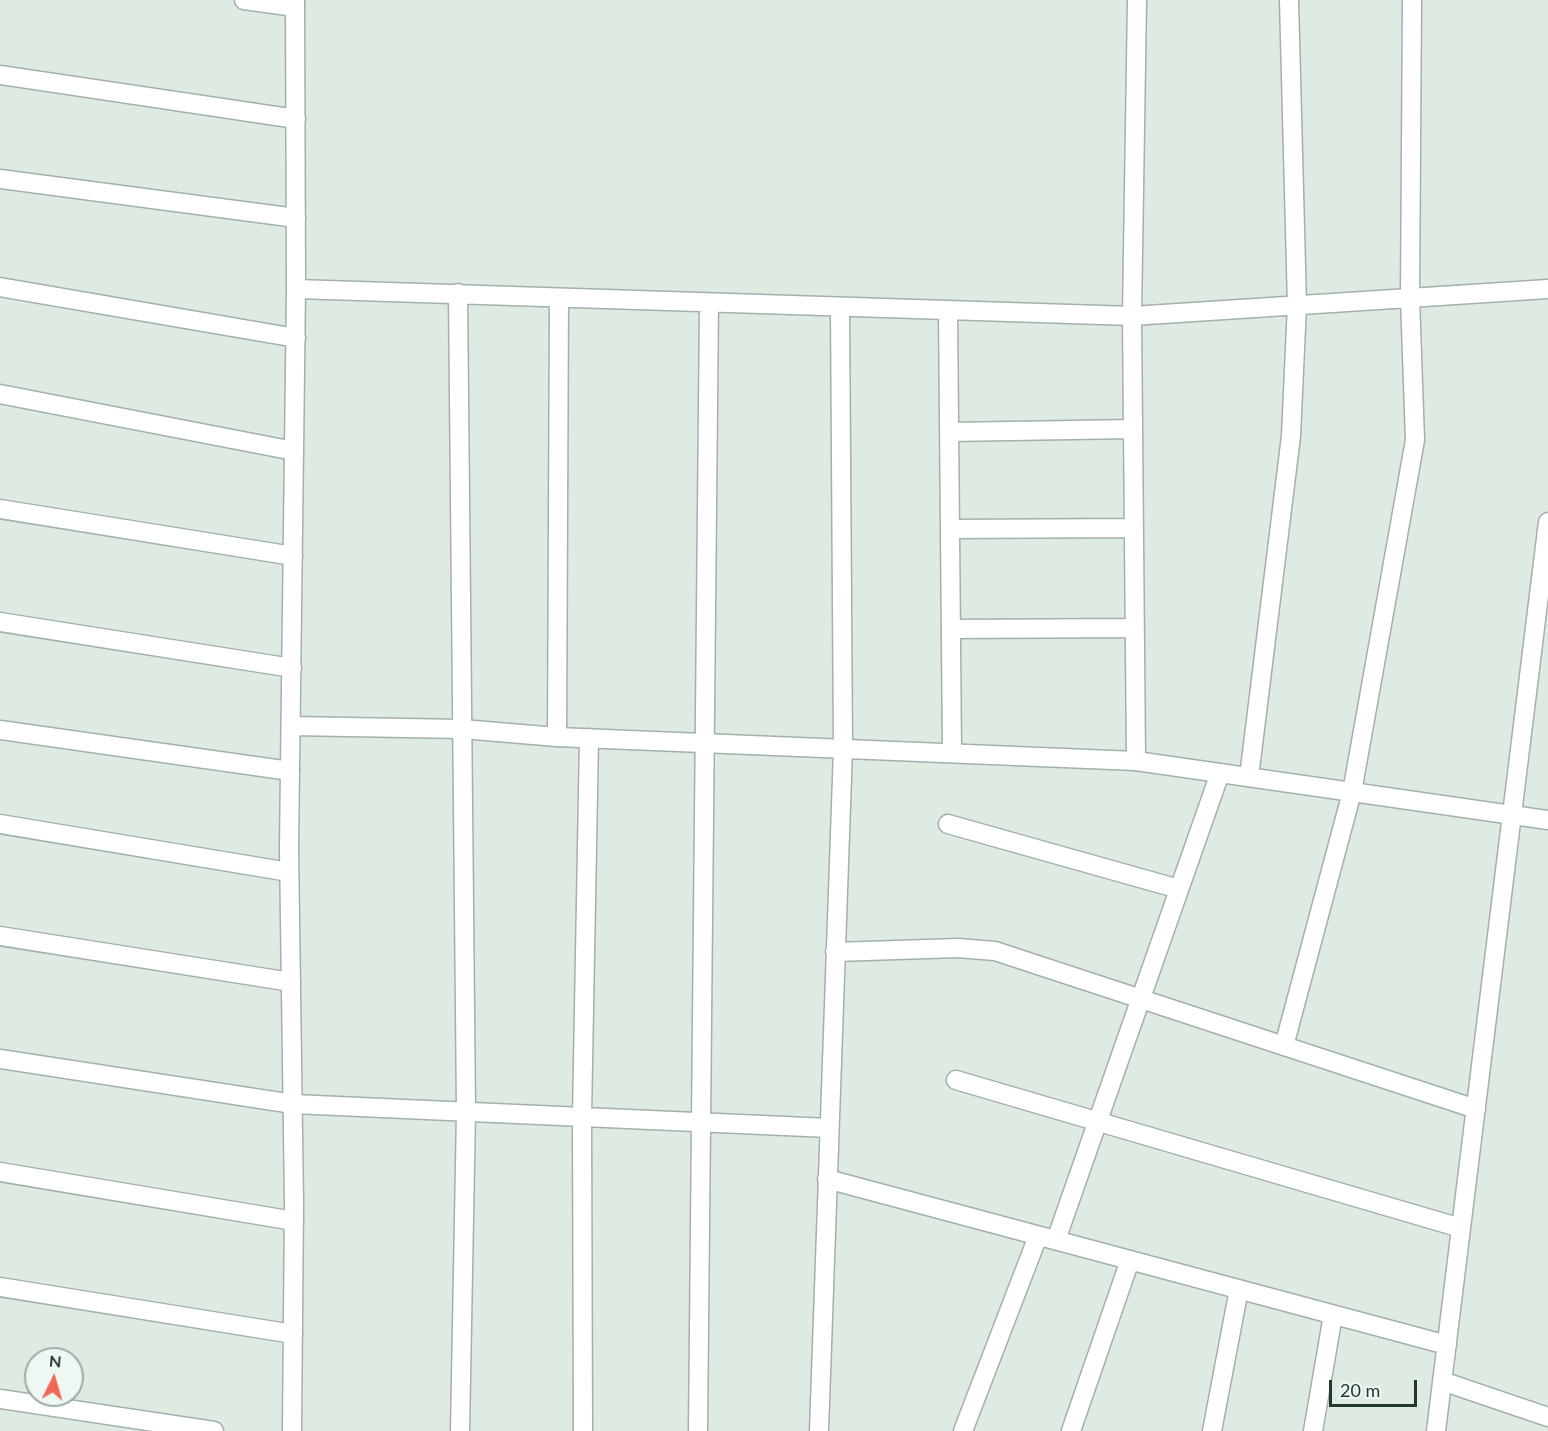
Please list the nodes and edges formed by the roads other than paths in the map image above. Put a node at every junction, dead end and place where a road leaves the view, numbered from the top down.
1 (244, 0) edge
2 (1137, 0) edge
3 (1289, 0) edge
4 (1412, 0) edge
5 (295, 4) edge
6 (0, 75) edge
7 (296, 119) junction
8 (0, 179) edge
9 (296, 218) junction
10 (0, 287) edge
11 (1548, 288) edge
12 (296, 289) junction
13 (458, 293) junction
14 (558, 298) junction
15 (1410, 298) junction
16 (709, 303) junction
17 (1297, 305) junction
18 (840, 307) junction
19 (948, 310) junction
20 (1132, 316) junction
21 (296, 338) junction
22 (0, 394) edge
23 (1133, 429) junction
24 (949, 432) junction
25 (294, 451) junction
26 (0, 509) edge
27 (1548, 522) edge
28 (1134, 528) junction
29 (950, 529) junction
30 (293, 556) junction
31 (0, 622) edge
32 (1135, 628) junction
33 (951, 629) junction
34 (292, 668) junction
35 (291, 726) junction
36 (462, 729) junction
37 (0, 730) edge
38 (557, 737) junction
39 (589, 738) junction
40 (705, 743) junction
41 (843, 749) junction
42 (952, 753) junction
43 (1136, 761) junction
44 (290, 771) junction
45 (1220, 773) junction
46 (1249, 777) junction
47 (1352, 792) junction
48 (1511, 814) junction
49 (1548, 820) edge
50 (0, 824) edge
51 (948, 824) dead end
52 (290, 872) junction
53 (1179, 889) junction
54 (0, 936) edge
55 (836, 952) junction
56 (291, 982) junction
57 (1140, 999) junction
58 (1284, 1046) junction
59 (0, 1059) edge
60 (956, 1080) dead end
61 (293, 1104) junction
62 (1476, 1109) junction
63 (466, 1112) junction
64 (582, 1117) junction
65 (703, 1122) junction
66 (1097, 1122) junction
67 (829, 1128) junction
68 (0, 1172) edge
69 (827, 1179) junction
70 (294, 1221) junction
71 (1461, 1228) junction
72 (1047, 1238) junction
73 (1130, 1260) junction
74 (0, 1287) edge
75 (1239, 1289) junction
76 (1333, 1315) junction
77 (293, 1334) junction
78 (1447, 1345) junction
79 (1442, 1381) junction
80 (0, 1399) edge
81 (1548, 1417) edge
82 (214, 1431) edge
83 (292, 1431) edge
84 (460, 1431) edge
85 (583, 1431) edge
86 (698, 1431) edge
87 (819, 1431) edge
88 (963, 1431) edge
89 (1071, 1431) edge
90 (1212, 1431) edge
91 (1314, 1431) edge
92 (1436, 1431) edge

1 - 5 street
2 - 20 street
3 - 17 street
4 - 15 street
5 - 7 street
6 - 7 street
7 - 9 street
8 - 9 street
9 - 12 street
10 - 21 street
11 - 15 street
12 - 13 street
12 - 21 street
13 - 14 street
13 - 36 street
14 - 16 street
14 - 38 street
15 - 17 street
15 - 47 street
16 - 18 street
16 - 40 street
17 - 20 street
17 - 46 street
18 - 19 street
18 - 41 street
19 - 20 street
19 - 24 street
20 - 23 street
21 - 25 street
22 - 25 street
23 - 24 street
23 - 28 street
24 - 29 street
25 - 30 street
26 - 30 street
27 - 48 street
28 - 29 street
28 - 32 street
29 - 33 street
30 - 34 street
31 - 34 street
32 - 33 street
32 - 43 street
33 - 42 street
34 - 35 street
35 - 36 street
35 - 44 street
36 - 38 street
36 - 63 street
37 - 44 street
38 - 39 street
39 - 40 street
39 - 64 street
40 - 41 street
40 - 65 street
41 - 42 street
41 - 55 street
42 - 43 street
43 - 45 street
44 - 52 street
45 - 46 street
45 - 53 street
46 - 47 street
47 - 48 street
47 - 58 street
48 - 49 street
48 - 62 street
50 - 52 street
51 - 53 street
52 - 56 street
53 - 57 street
54 - 56 street
55 - 57 street
55 - 67 street
56 - 61 street
57 - 58 street
57 - 66 street
58 - 62 street
59 - 61 street
60 - 66 street
61 - 63 street
61 - 70 street
62 - 71 street
63 - 64 street
63 - 84 street
64 - 65 street
64 - 85 street
65 - 67 street
65 - 86 street
66 - 71 street
66 - 72 street
67 - 69 street
68 - 70 street
69 - 72 street
69 - 87 street
70 - 77 street
71 - 78 street
72 - 73 street
72 - 88 street
73 - 75 street
73 - 89 street
74 - 77 street
75 - 76 street
75 - 90 street
76 - 78 street
76 - 91 street
77 - 83 street
78 - 79 street
79 - 81 street
79 - 92 street
80 - 82 street

